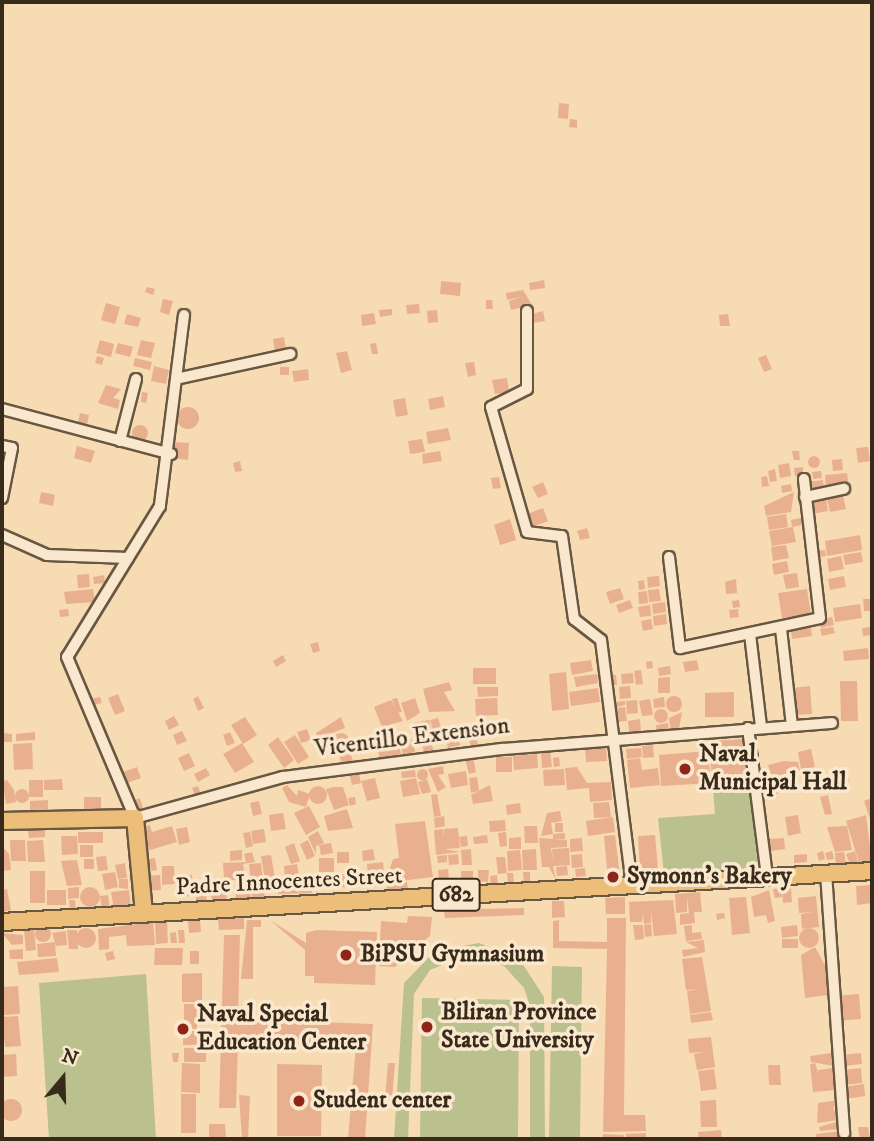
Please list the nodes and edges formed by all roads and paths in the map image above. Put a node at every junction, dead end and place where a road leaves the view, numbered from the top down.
1 (527, 312) dead end
2 (184, 315) dead end
3 (290, 354) dead end
4 (180, 378) junction
5 (136, 379) dead end
6 (2, 409) edge
7 (120, 441) junction
8 (2, 446) edge
9 (171, 454) junction
10 (804, 479) dead end
11 (844, 489) dead end
12 (805, 497) junction
13 (2, 498) edge
14 (2, 534) edge
15 (669, 557) dead end
16 (128, 558) junction
17 (781, 629) junction
18 (750, 634) junction
19 (832, 723) dead end
20 (792, 724) junction
21 (761, 726) junction
22 (748, 728) junction
23 (616, 738) junction
24 (135, 818) junction
25 (2, 821) edge
26 (872, 871) edge
27 (826, 873) junction
28 (767, 877) junction
29 (632, 884) junction
30 (144, 914) junction
31 (2, 922) edge
32 (844, 1133) dead end

1 - 23 street
2 - 4 street
3 - 4 street
4 - 9 street
5 - 7 street
6 - 7 street
7 - 9 street
8 - 13 street
9 - 16 street
10 - 12 street
11 - 12 street
12 - 17 street
14 - 16 street
15 - 18 street
16 - 24 street
17 - 18 street
17 - 20 street
18 - 21 street
19 - 20 street, Vicentillo Extension
20 - 21 street, Vicentillo Extension
21 - 22 street, Vicentillo Extension
22 - 23 street, Vicentillo Extension
22 - 28 street
23 - 24 street, Vicentillo Extension
23 - 29 street
24 - 25 main road, Vicentillo Extension
24 - 30 main road
26 - 27 main road, Padre Innocentes Street / 682
27 - 28 main road, Padre Innocentes Street / 682
27 - 32 street
28 - 29 main road, Padre Innocentes Street / 682
29 - 30 main road, Padre Innocentes Street / 682
30 - 31 main road, Padre Innocentes Street / 682

